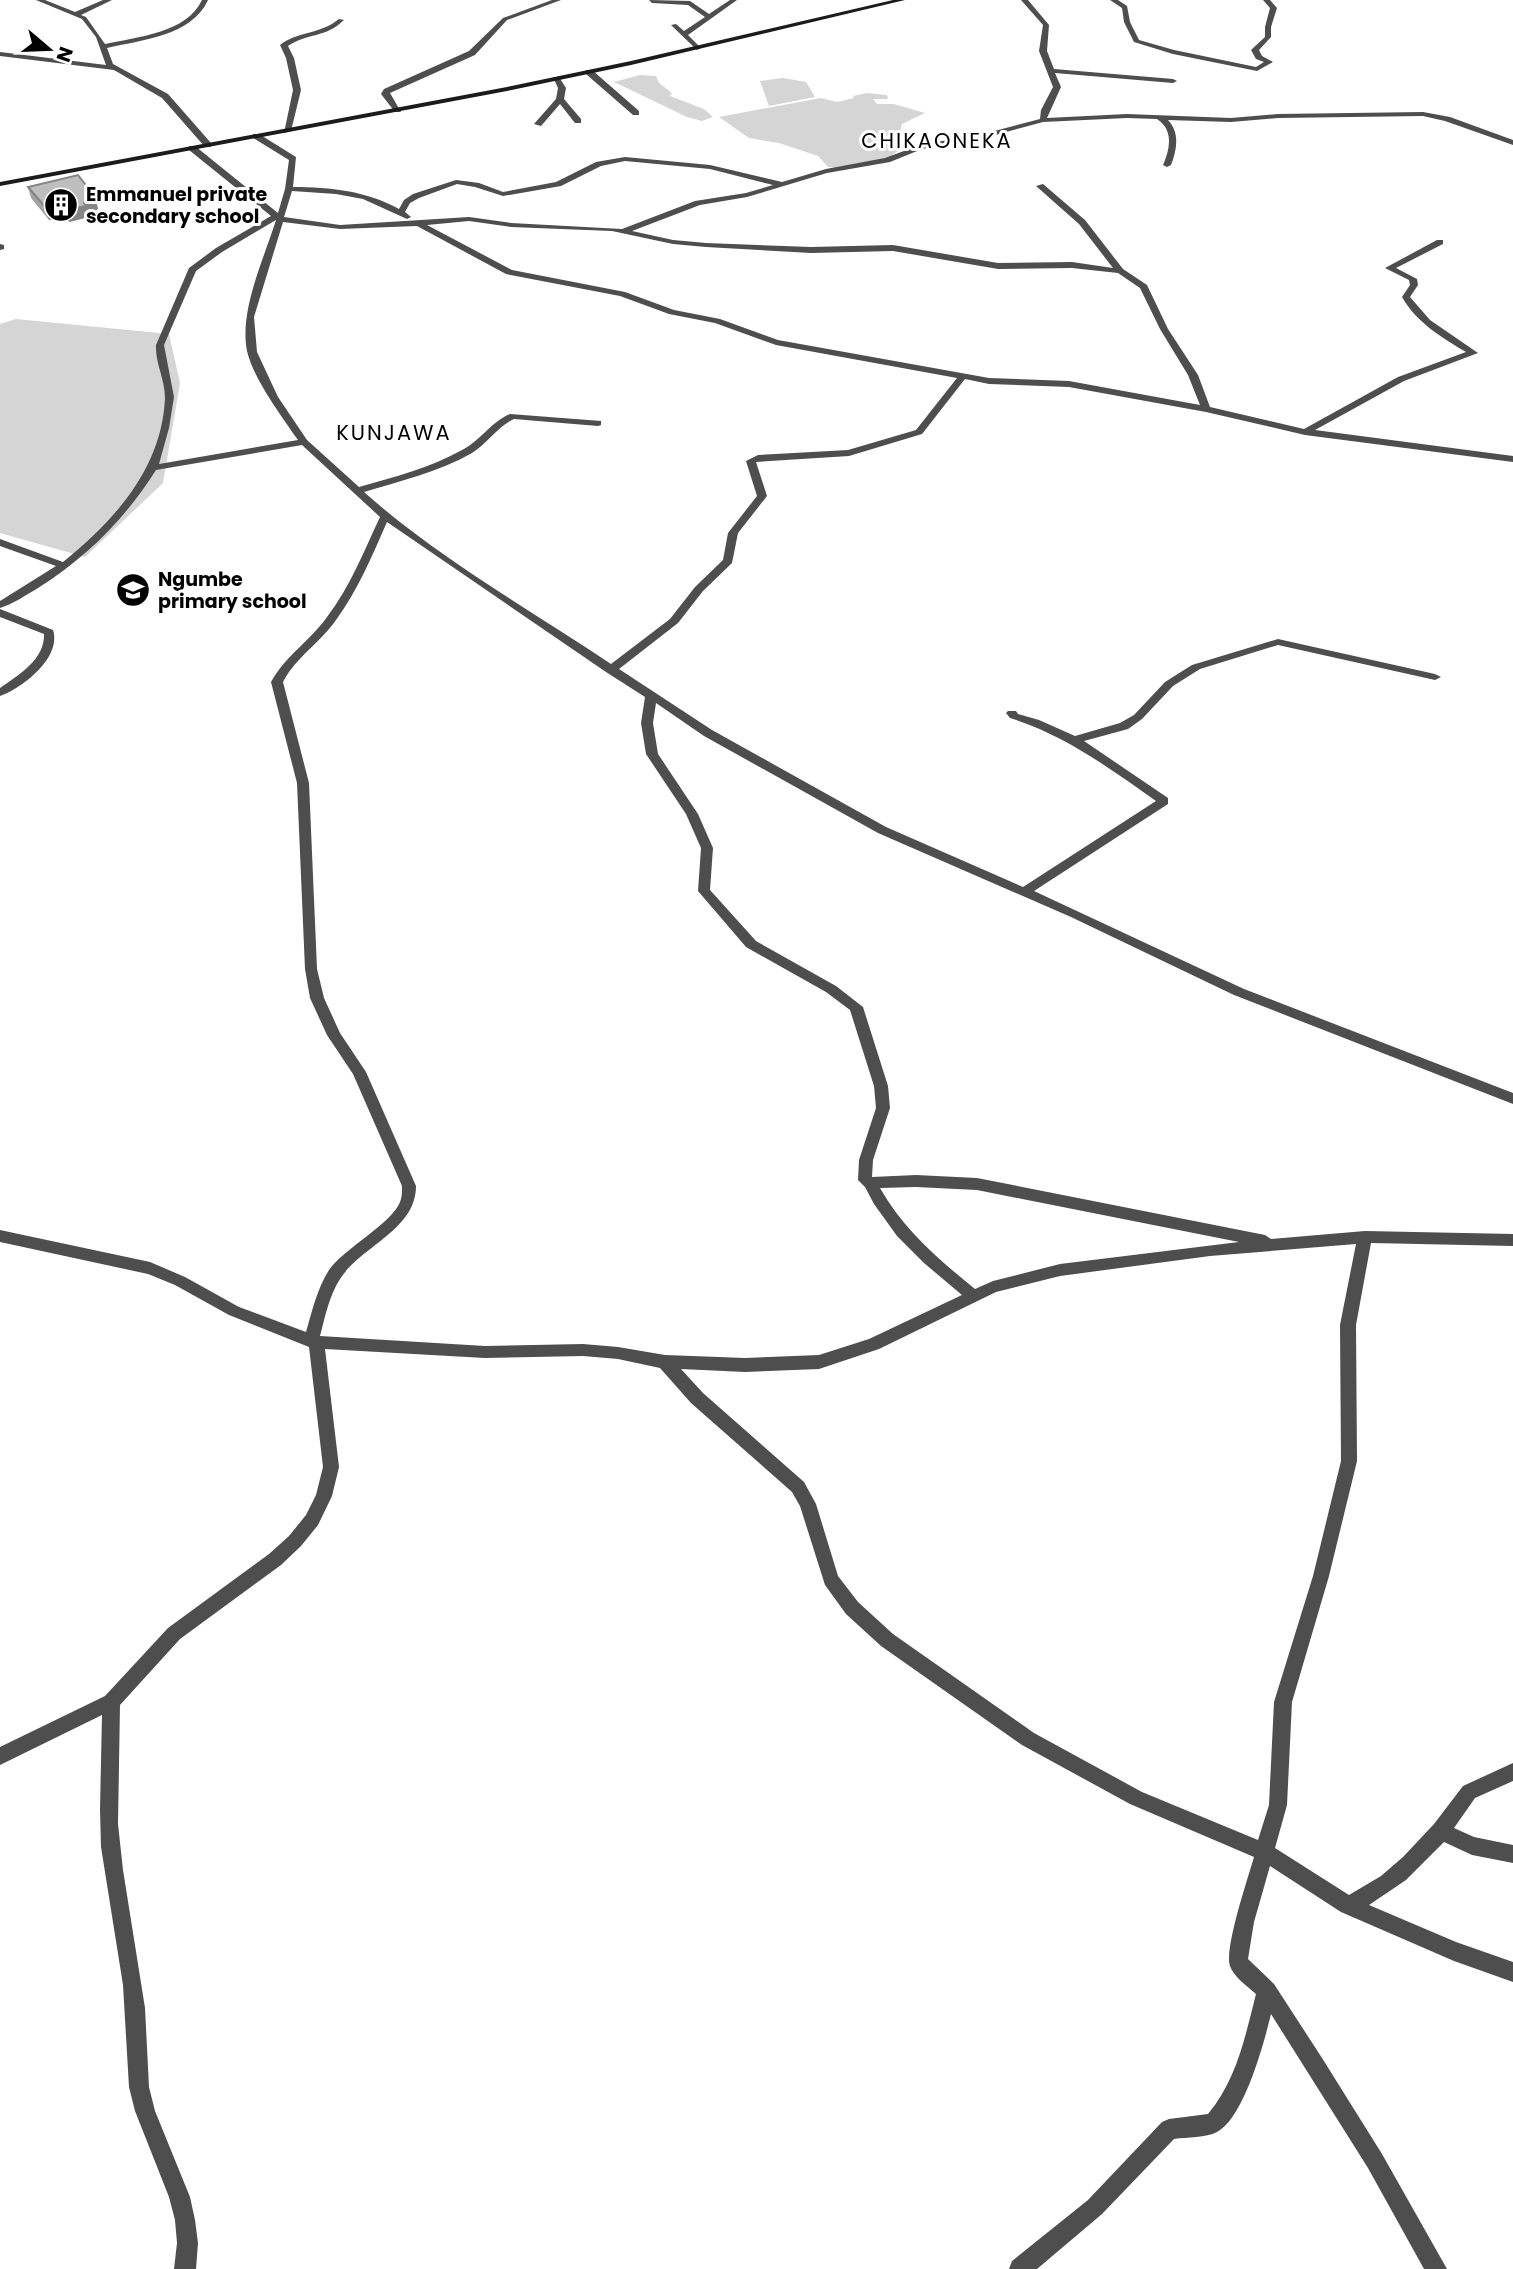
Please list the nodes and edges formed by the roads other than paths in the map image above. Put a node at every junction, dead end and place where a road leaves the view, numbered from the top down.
1 (38, 0) edge
2 (109, 0) edge
3 (205, 0) edge
4 (558, 0) edge
5 (734, 0) edge
6 (902, 0) edge
7 (1024, 0) edge
8 (1113, 0) edge
9 (1266, 0) edge
10 (66, 1) edge
11 (652, 1) edge
12 (75, 13) junction
13 (708, 16) junction
14 (341, 20) dead end
15 (674, 24) dead end
16 (685, 34) junction
17 (103, 47) junction
18 (697, 48) junction
19 (0, 54) edge
20 (114, 68) junction
21 (1052, 71) junction
22 (589, 72) junction
23 (556, 79) junction
24 (1173, 81) dead end
25 (560, 99) junction
26 (398, 110) junction
27 (636, 114) dead end
28 (1157, 116) junction
29 (1043, 120) junction
30 (578, 121) dead end
31 (538, 124) dead end
32 (287, 131) junction
33 (256, 136) junction
34 (1513, 143) edge
35 (208, 145) junction
36 (192, 148) junction
37 (1167, 164) dead end
38 (0, 184) edge
39 (781, 184) junction
40 (1040, 186) dead end
41 (289, 190) junction
42 (401, 213) junction
43 (278, 218) junction
44 (415, 223) junction
45 (624, 231) junction
46 (1440, 243) dead end
47 (1120, 271) junction
48 (962, 377) junction
49 (1206, 409) junction
50 (598, 423) dead end
51 (1305, 432) junction
52 (304, 442) junction
53 (1513, 458) edge
54 (153, 468) junction
55 (357, 491) junction
56 (385, 516) junction
57 (0, 542) edge
58 (65, 566) junction
59 (0, 605) edge
60 (0, 612) edge
61 (610, 670) junction
62 (1435, 677) dead end
63 (0, 693) edge
64 (650, 696) junction
65 (1012, 713) dead end
66 (1074, 740) junction
67 (1024, 892) junction
68 (1513, 1100) edge
69 (870, 1183) junction
70 (0, 1237) edge
71 (1365, 1237) junction
72 (1513, 1240) edge
73 (1280, 1244) junction
74 (974, 1296) junction
75 (314, 1342) junction
76 (665, 1363) junction
77 (111, 1702) junction
78 (0, 1756) edge
79 (1513, 1772) edge
80 (1441, 1831) junction
81 (1266, 1853) junction
82 (1513, 1853) edge
83 (1348, 1905) junction
84 (1513, 1972) edge
85 (1267, 1991) junction
86 (1024, 2268) edge
87 (185, 2269) edge
88 (1436, 2269) edge

1 - 12 street
2 - 12 street
3 - 17 street
4 - 26 street
5 - 13 street
6 - 18 main road
7 - 21 street
8 - 9 street
10 - 12 street
11 - 13 street
12 - 17 street
13 - 16 street
14 - 32 street
15 - 16 street
16 - 18 street
17 - 20 street
18 - 22 main road
19 - 20 street
20 - 35 street
21 - 24 street
21 - 29 street
22 - 23 main road
22 - 27 street
23 - 25 street
23 - 26 main road
25 - 30 street
25 - 31 street
26 - 32 main road
28 - 29 street
28 - 34 street
28 - 37 street
29 - 39 street
32 - 33 main road
33 - 35 main road
33 - 41 street
35 - 36 main road
36 - 38 main road
36 - 43 street
39 - 42 street
39 - 45 street
40 - 47 street
41 - 42 street
41 - 43 street
42 - 44 street
43 - 44 street
43 - 52 street
43 - 54 street
44 - 45 street
44 - 48 street
45 - 47 street
46 - 51 street
47 - 49 street
48 - 49 street
48 - 61 street
49 - 51 street
50 - 55 street
51 - 53 street
52 - 54 street
52 - 55 street
54 - 58 street
55 - 56 street
56 - 61 street
56 - 75 street
57 - 58 street
58 - 59 street
60 - 63 street
61 - 64 street
62 - 66 street
64 - 67 street
64 - 69 street
65 - 66 street
66 - 67 street
67 - 68 street
69 - 73 street
69 - 74 street
70 - 75 street
71 - 72 street
71 - 73 street
71 - 81 street
73 - 74 street
74 - 76 street
75 - 76 street
75 - 77 street
76 - 81 street
77 - 78 street
77 - 87 street
79 - 80 street
80 - 82 street
80 - 83 street
81 - 83 street
81 - 85 street
83 - 84 street
85 - 86 street
85 - 88 street

